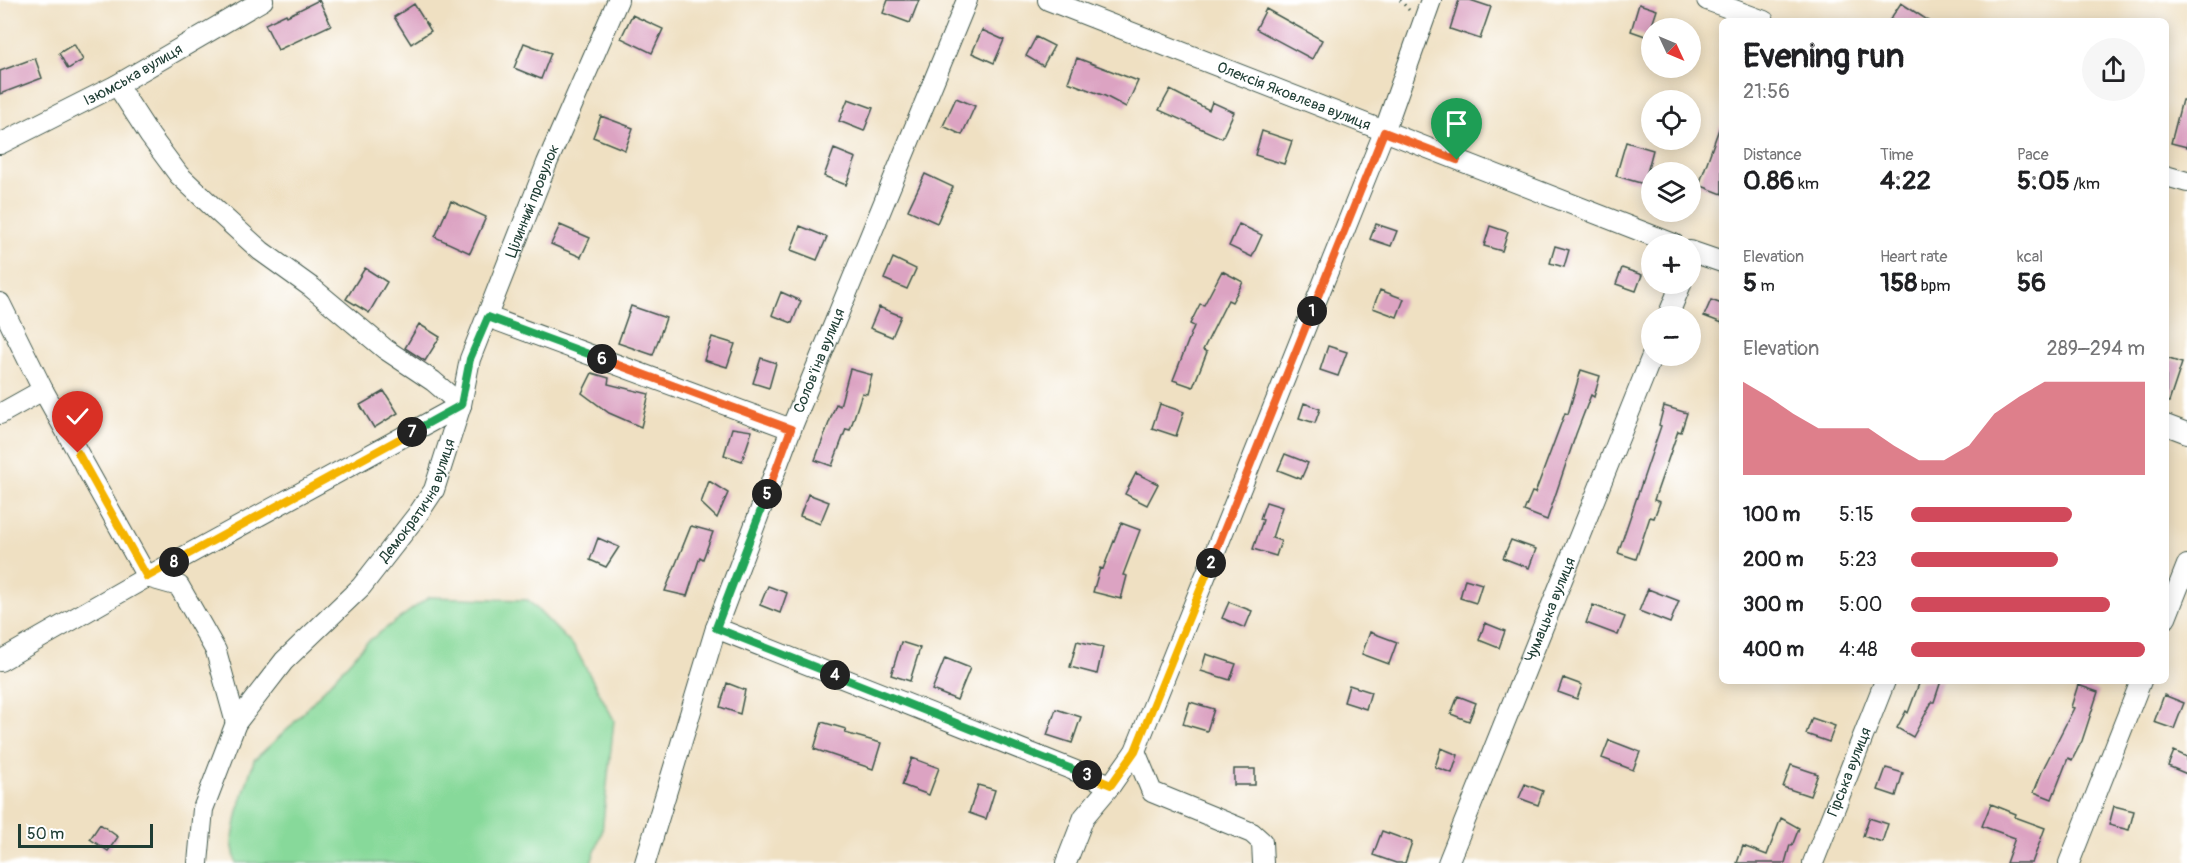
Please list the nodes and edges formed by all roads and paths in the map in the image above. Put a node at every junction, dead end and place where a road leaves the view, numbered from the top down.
1 (263, 0) edge
2 (618, 0) edge
3 (967, 0) edge
4 (1048, 0) edge
5 (1431, 0) edge
6 (1707, 0) edge
7 (1756, 18) edge
8 (117, 85) junction
9 (1384, 132) junction
10 (0, 144) edge
11 (2169, 177) edge
12 (2187, 182) edge
13 (1648, 234) edge
14 (1701, 256) edge
15 (1719, 261) edge
16 (0, 303) edge
17 (488, 317) junction
18 (1648, 366) edge
19 (43, 390) junction
20 (461, 405) junction
21 (0, 414) edge
22 (2169, 426) edge
23 (791, 429) junction
24 (2187, 433) edge
25 (2187, 565) edge
26 (147, 577) junction
27 (2169, 610) edge
28 (716, 628) junction
29 (0, 661) edge
30 (1884, 684) edge
31 (2140, 684) edge
32 (236, 723) junction
33 (1135, 751) junction
34 (1111, 785) junction
35 (198, 863) edge
36 (645, 863) edge
37 (1066, 863) edge
38 (1263, 863) edge
39 (1448, 863) edge
40 (1813, 863) edge
41 (2069, 863) edge

1 - 8 street, Ізюмська вулиця
2 - 17 street, Цілинний провулок
3 - 23 street, Солов'їна вулиця
4 - 9 street, Олексія Яковлєва вулиця
5 - 9 street
6 - 7 street
8 - 10 street, Ізюмська вулиця
8 - 20 street
9 - 13 street, Олексія Яковлєва вулиця
9 - 33 street
11 - 12 street
14 - 15 street
16 - 19 street
17 - 20 street, Цілинний провулок
17 - 23 street
18 - 39 street, Чумацька вулиця
19 - 21 street
19 - 26 street
20 - 26 street
20 - 32 street, Демократична вулиця
22 - 24 street
23 - 28 street, Солов'їна вулиця
25 - 27 street
26 - 29 street
26 - 32 street
28 - 34 street
28 - 36 street, Солов'їна вулиця
30 - 40 street, Гірська вулиця
31 - 41 street
32 - 35 street, Демократична вулиця
33 - 34 street
33 - 38 street
34 - 37 street

